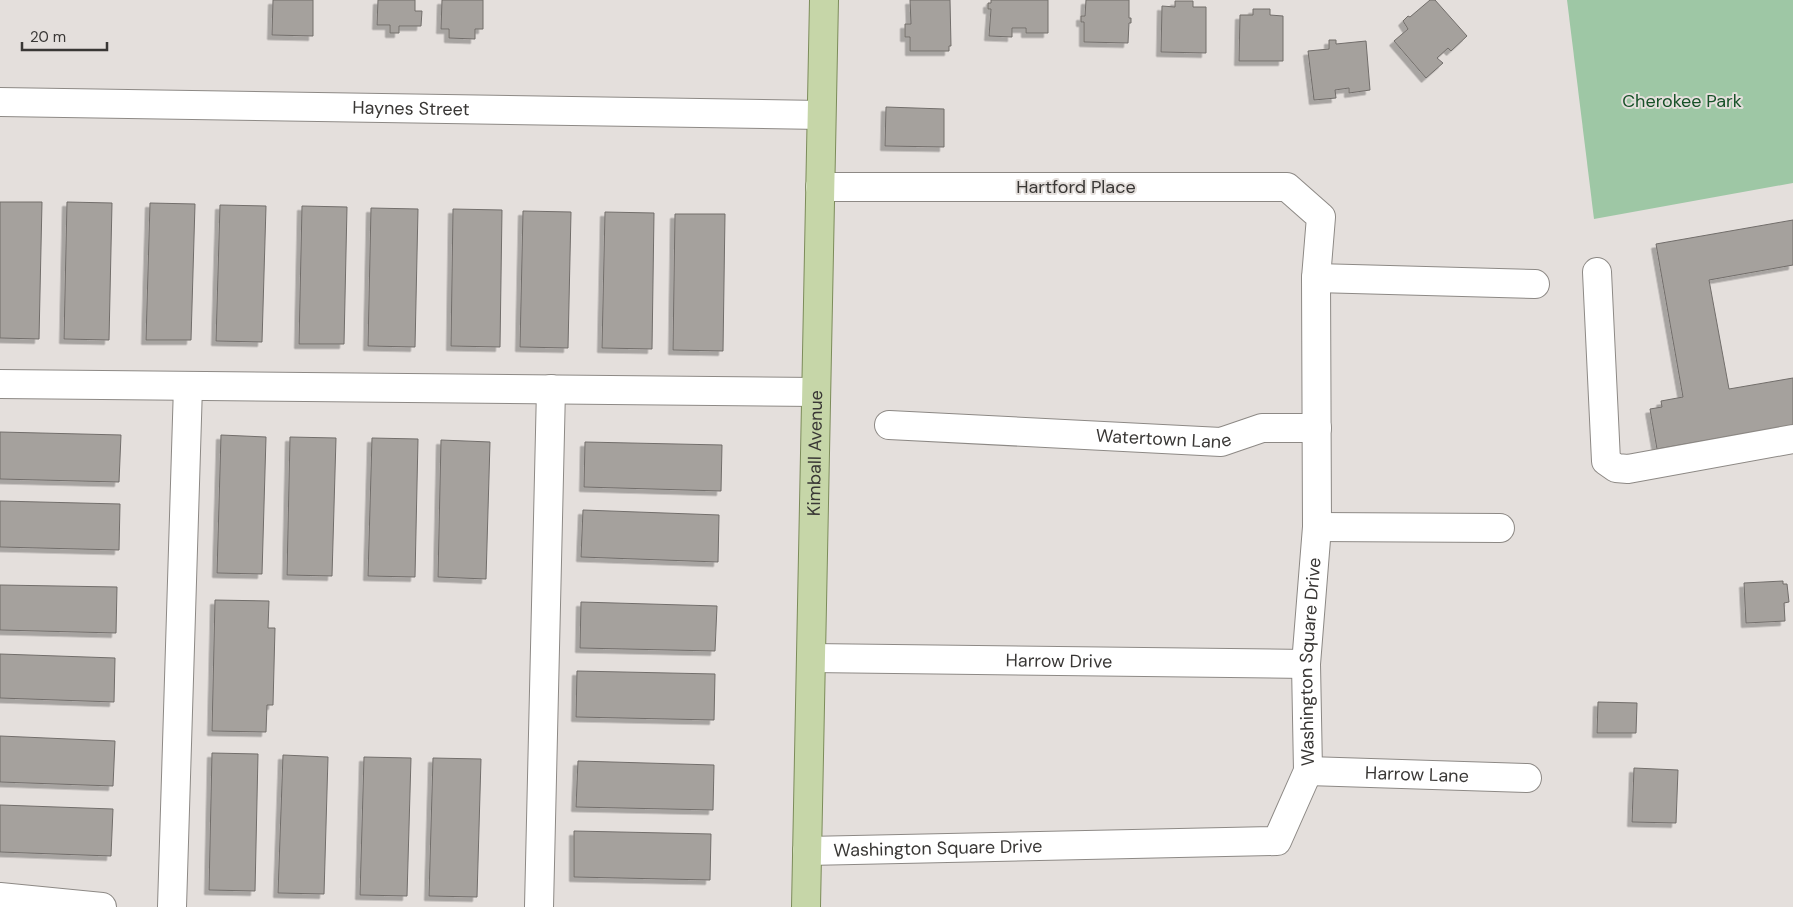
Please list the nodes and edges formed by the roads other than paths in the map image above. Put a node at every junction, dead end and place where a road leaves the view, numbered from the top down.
1 (824, 0) edge
2 (0, 102) edge
3 (822, 116) junction
4 (820, 187) junction
5 (1321, 217) joint
6 (1597, 272) dead end
7 (1316, 278) junction
8 (1535, 284) dead end
9 (0, 384) edge
10 (188, 386) junction
11 (551, 390) junction
12 (816, 392) junction
13 (889, 425) dead end
14 (1317, 428) junction
15 (1793, 439) edge
16 (1317, 527) junction
17 (1500, 528) dead end
18 (811, 658) junction
19 (1306, 664) junction
20 (1308, 772) junction
21 (1527, 778) dead end
22 (807, 851) junction
23 (0, 897) edge
24 (102, 907) edge
25 (172, 907) edge
26 (539, 907) edge
27 (806, 907) edge

1 - 3 main road, Kimball Avenue
2 - 3 street, Haynes Street
3 - 4 main road, Kimball Avenue
4 - 5 street, Hartford Place
4 - 12 main road, Kimball Avenue
5 - 7 street, Washington Square Drive
6 - 15 street
7 - 8 street
7 - 14 street, Washington Square Drive
9 - 10 street
10 - 11 street
10 - 25 street
11 - 12 street
11 - 26 street
12 - 18 main road, Kimball Avenue
13 - 14 street, Watertown Lane
14 - 16 street, Washington Square Drive
16 - 17 street
16 - 19 street, Washington Square Drive
18 - 19 street, Harrow Drive
18 - 22 main road, Kimball Avenue
19 - 20 street, Washington Square Drive
20 - 21 street, Harrow Lane
20 - 22 street, Washington Square Drive
22 - 27 main road, Kimball Avenue
23 - 24 street

